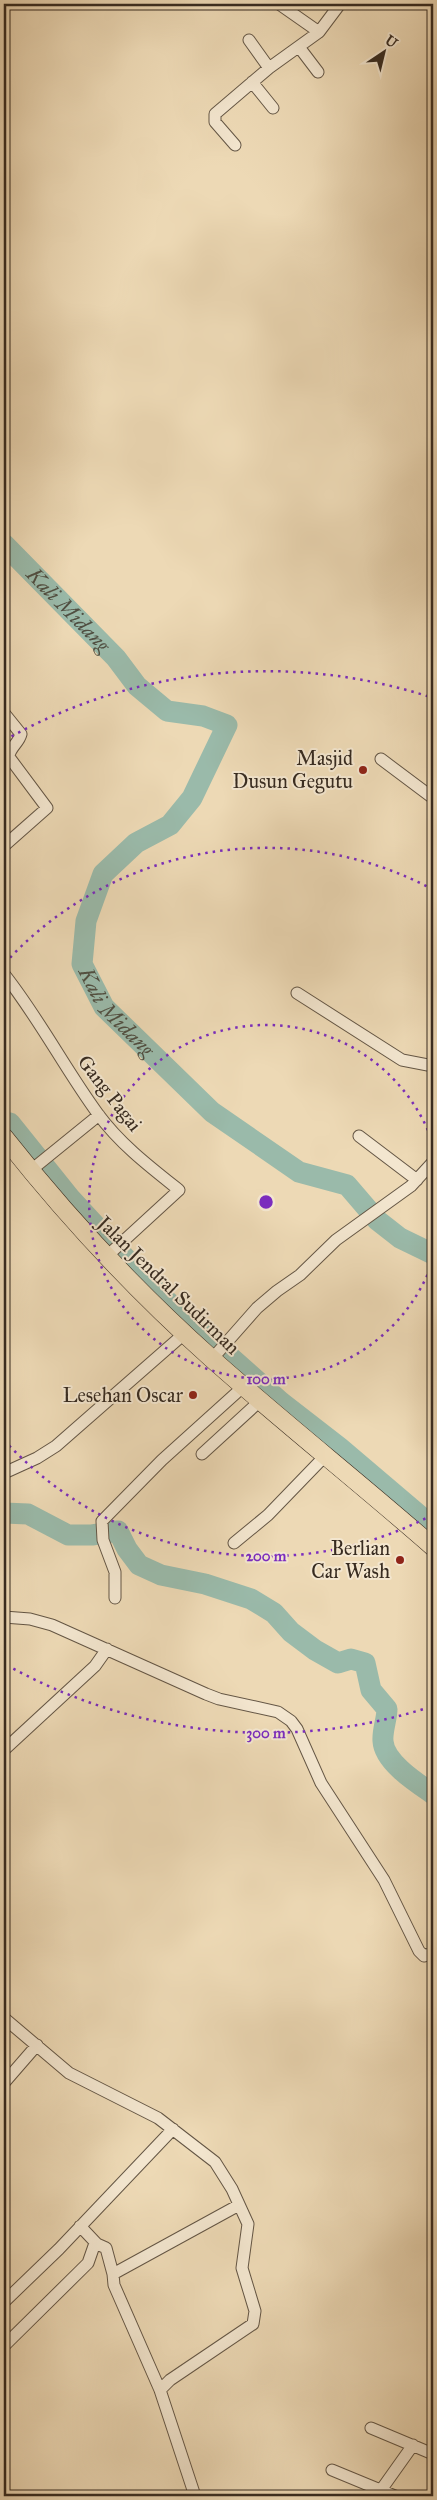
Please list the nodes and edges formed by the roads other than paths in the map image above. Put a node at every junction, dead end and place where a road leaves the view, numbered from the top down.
1 (279, 4) edge
2 (340, 4) edge
3 (319, 32) junction
4 (249, 40) dead end
5 (299, 46) junction
6 (269, 68) junction
7 (318, 72) dead end
8 (252, 82) junction
9 (273, 108) dead end
10 (235, 145) dead end
11 (4, 713) edge
12 (381, 759) dead end
13 (433, 798) edge
14 (4, 846) edge
15 (4, 974) edge
16 (297, 993) dead end
17 (433, 1066) edge
18 (99, 1115) junction
19 (359, 1136) dead end
20 (4, 1137) edge
21 (433, 1162) edge
22 (38, 1165) junction
23 (417, 1180) junction
24 (113, 1250) junction
25 (185, 1334) junction
26 (215, 1355) junction
27 (244, 1386) junction
28 (261, 1400) junction
29 (202, 1454) dead end
30 (325, 1456) junction
31 (4, 1473) edge
32 (234, 1543) dead end
33 (433, 1547) edge
34 (115, 1598) dead end
35 (4, 1617) edge
36 (107, 1649) junction
37 (4, 1750) edge
38 (433, 1953) edge
39 (4, 2018) edge
40 (37, 2045) junction
41 (4, 2083) edge
42 (173, 2129) junction
43 (239, 2205) junction
44 (80, 2226) junction
45 (96, 2243) junction
46 (113, 2279) junction
47 (4, 2302) edge
48 (4, 2346) edge
49 (160, 2390) junction
50 (371, 2428) dead end
51 (413, 2445) junction
52 (433, 2454) edge
53 (332, 2470) dead end
54 (381, 2490) junction
55 (194, 2496) edge
56 (395, 2496) edge

1 - 3 street
2 - 3 street
3 - 5 street
4 - 6 street
5 - 6 street
5 - 7 street
6 - 8 street
8 - 9 street
8 - 10 street
11 - 14 street
12 - 13 street
15 - 18 street, Gang Pagai
16 - 17 street
18 - 22 street
18 - 24 street, Gang Pagai
19 - 23 street
20 - 22 highway, Jalan Jendral Sudirman
21 - 23 street
22 - 24 highway, Jalan Jendral Sudirman
23 - 26 street
24 - 25 highway, Jalan Jendral Sudirman
25 - 26 highway, Jalan Jendral Sudirman
25 - 31 street
26 - 27 highway, Jalan Jendral Sudirman
27 - 28 highway, Jalan Jendral Sudirman
27 - 34 street
28 - 29 street
28 - 30 highway, Jalan Jendral Sudirman
30 - 32 street
30 - 33 highway, Jalan Jendral Sudirman
35 - 36 street
36 - 37 street
36 - 38 street
39 - 40 street
40 - 41 street
40 - 42 street
42 - 43 street
42 - 44 street
43 - 46 street
43 - 49 street
44 - 45 street
44 - 47 street
45 - 46 street
45 - 48 street
46 - 49 street
49 - 55 street
50 - 51 street
51 - 52 street
51 - 54 street
53 - 54 street
54 - 56 street

